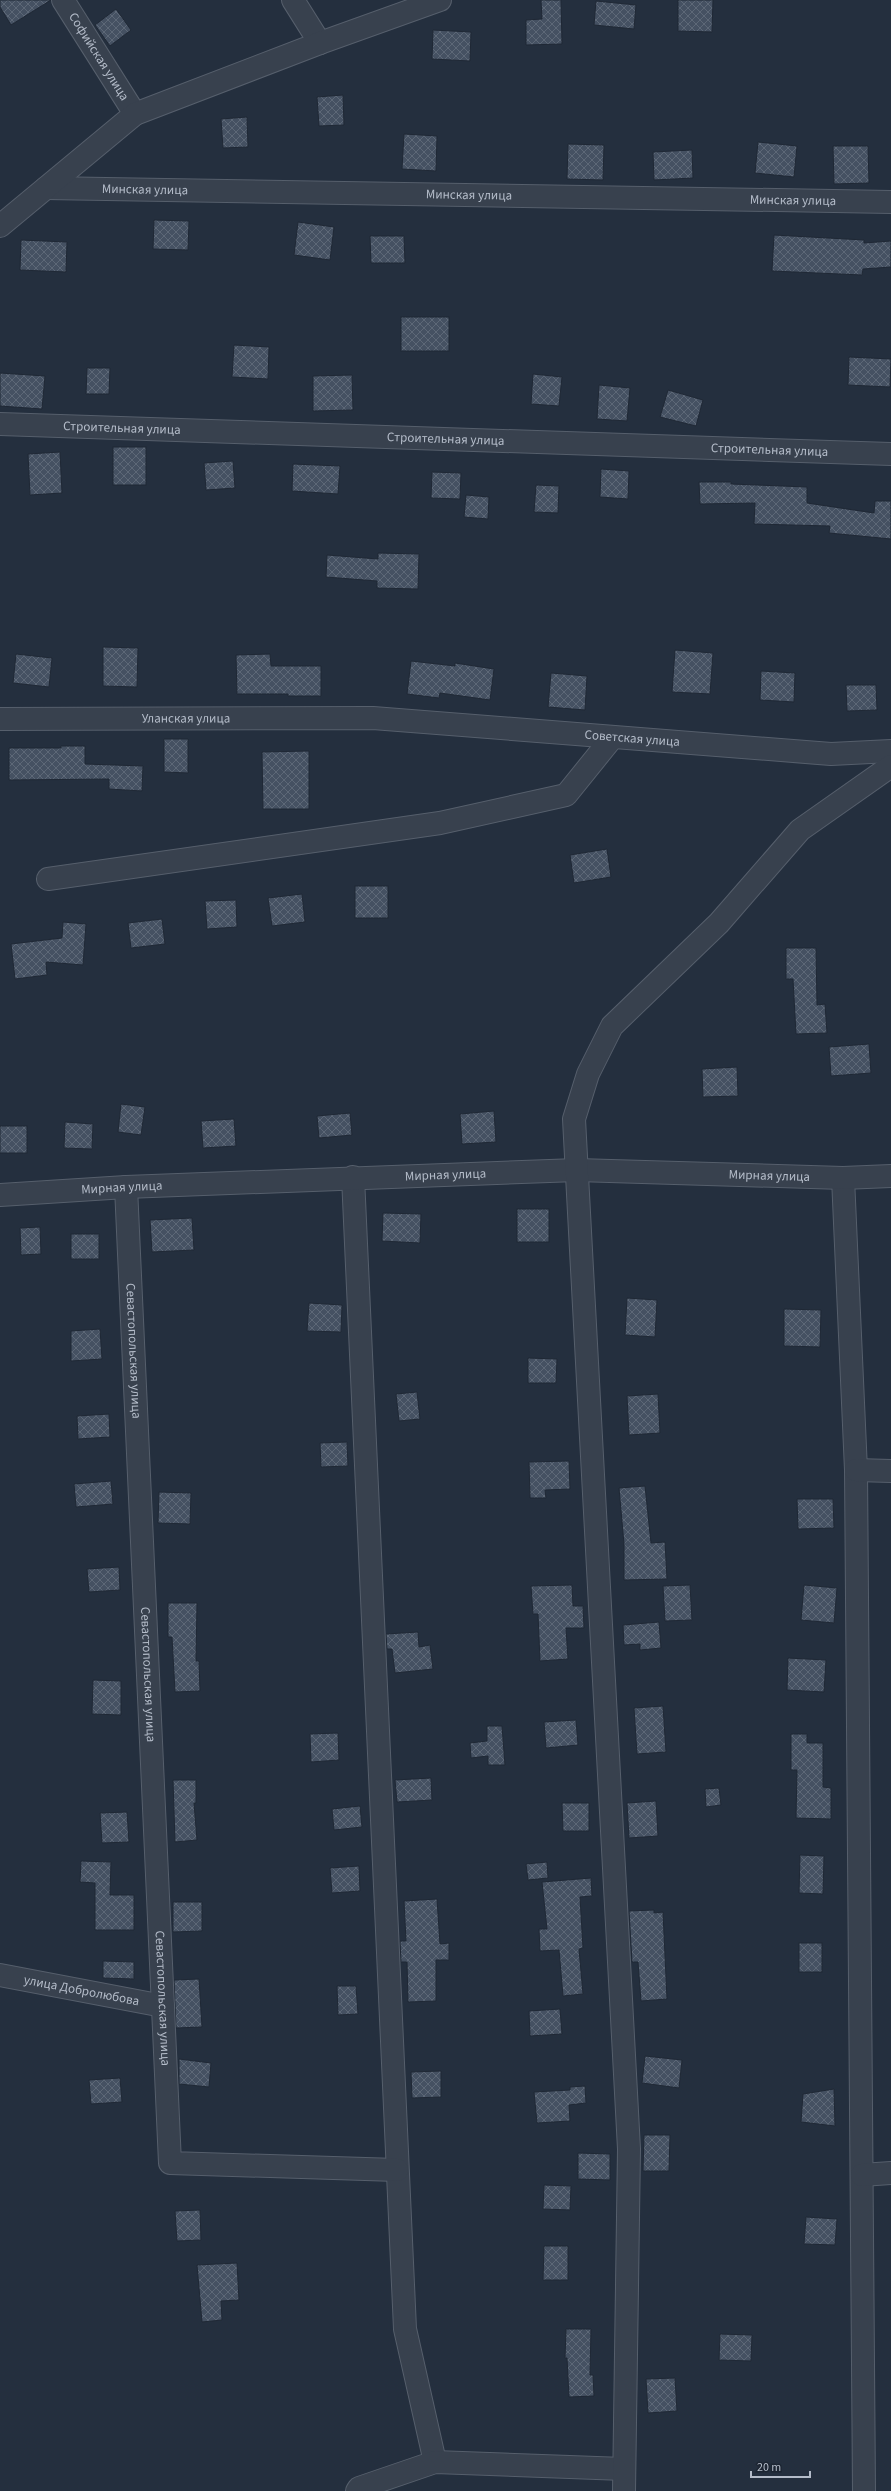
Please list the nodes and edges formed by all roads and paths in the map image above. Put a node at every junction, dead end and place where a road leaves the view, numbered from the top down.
1 (63, 0) edge
2 (293, 0) edge
3 (440, 0) edge
4 (320, 43) junction
5 (135, 114) junction
6 (46, 188) junction
7 (891, 202) edge
8 (0, 226) edge
9 (0, 424) edge
10 (891, 454) edge
11 (372, 718) joint
12 (0, 719) edge
13 (612, 738) junction
14 (891, 751) edge
15 (891, 766) edge
16 (48, 879) dead end
17 (577, 1170) junction
18 (891, 1176) edge
19 (353, 1177) junction
20 (843, 1178) junction
21 (126, 1187) junction
22 (0, 1195) edge
23 (856, 1470) junction
24 (891, 1471) edge
25 (0, 1975) edge
26 (163, 2006) junction
27 (397, 2170) junction
28 (891, 2173) edge
29 (862, 2175) junction
30 (435, 2462) junction
31 (624, 2469) junction
32 (357, 2491) edge
33 (624, 2491) edge
34 (864, 2491) edge

1 - 5 street, Софийская улица
2 - 4 street
3 - 4 street
4 - 5 street
5 - 6 street
6 - 7 street, Минская улица
6 - 8 street
9 - 10 street, Строительная улица
11 - 12 street, Уланская улица
11 - 13 street, Советская улица
13 - 14 street, Советская улица
13 - 16 street
15 - 17 street
17 - 19 street, Мирная улица
17 - 20 street, Мирная улица
17 - 31 street
18 - 20 street, Мирная улица
19 - 21 street, Мирная улица
19 - 27 street
20 - 23 street
21 - 22 street, Мирная улица
21 - 26 street, Севастопольская улица
23 - 24 street
23 - 29 street
25 - 26 street, улица Добролюбова
26 - 27 street, Севастопольская улица
27 - 30 street
28 - 29 street
29 - 34 street
30 - 31 street
30 - 32 street
31 - 33 street

